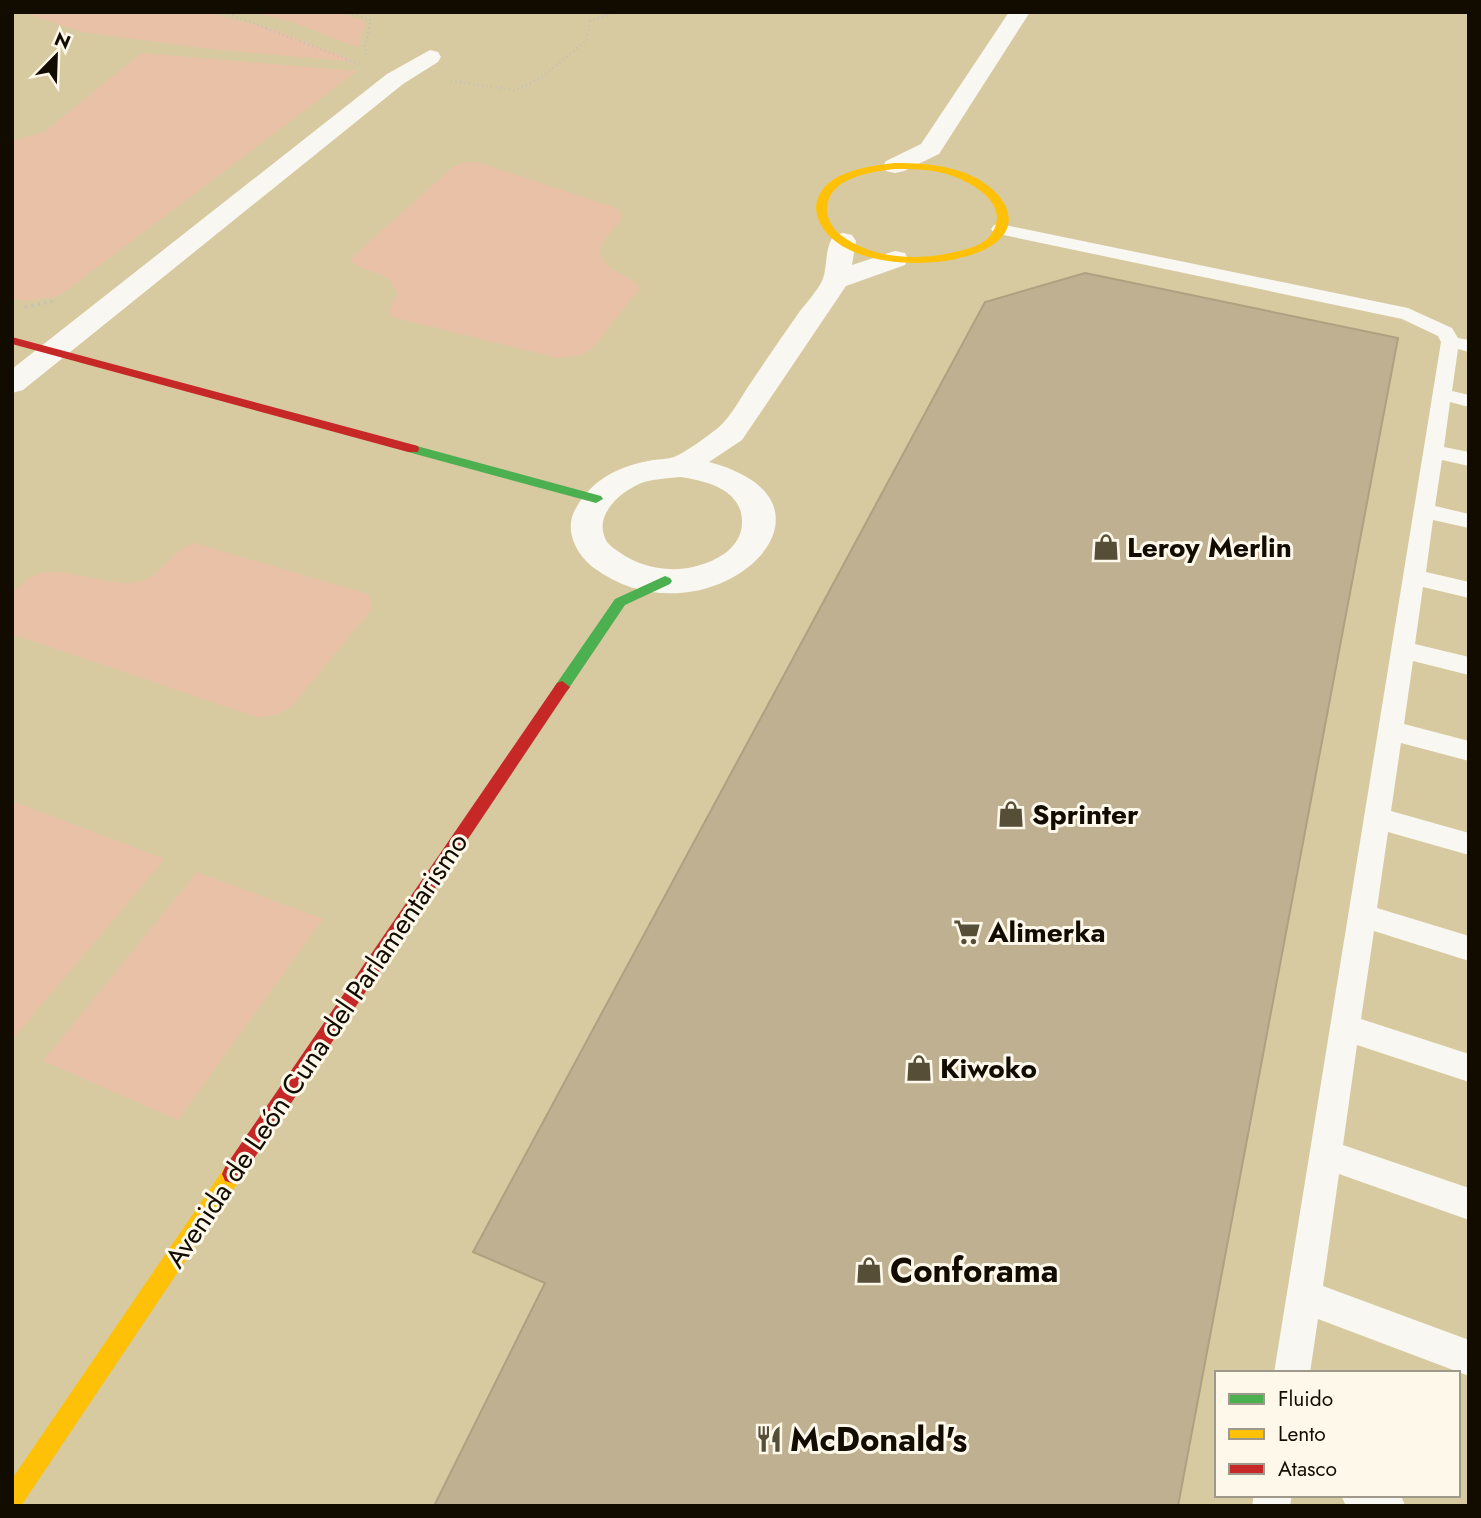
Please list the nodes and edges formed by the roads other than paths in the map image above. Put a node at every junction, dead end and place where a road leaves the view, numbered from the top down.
1 (1020, 12) edge
2 (430, 57) dead end
3 (930, 149) junction
4 (895, 166) junction
5 (948, 171) junction
6 (1000, 229) junction
7 (843, 241) junction
8 (895, 258) junction
9 (836, 280) junction
10 (12, 340) edge
11 (1460, 344) edge
12 (53, 351) junction
13 (12, 384) edge
14 (1441, 394) junction
15 (1469, 401) edge
16 (731, 433) junction
17 (1433, 451) junction
18 (1469, 459) edge
19 (681, 467) junction
20 (728, 480) junction
21 (596, 499) junction
22 (1423, 510) junction
23 (1469, 521) edge
24 (614, 567) junction
25 (1413, 577) junction
26 (665, 581) junction
27 (1469, 590) edge
28 (620, 602) junction
29 (1402, 649) junction
30 (1469, 666) edge
31 (1390, 730) junction
32 (1469, 751) edge
33 (1377, 818) junction
34 (1469, 844) edge
35 (1361, 915) junction
36 (1469, 949) edge
37 (1345, 1027) junction
38 (1469, 1068) edge
39 (1325, 1154) junction
40 (1469, 1204) edge
41 (1304, 1296) junction
42 (1469, 1358) edge
43 (1292, 1371) edge
44 (1365, 1497) edge
45 (12, 1499) edge
46 (1386, 1506) edge

1 - 3 street
2 - 12 street
3 - 4 street
3 - 5 street
4 - 5 street
4 - 7 street
5 - 6 street
6 - 8 street
6 - 11 lane
7 - 8 street
7 - 9 street
8 - 9 street
9 - 16 street
10 - 12 street
11 - 14 lane
12 - 13 street
12 - 21 street
14 - 15 lane
14 - 17 lane
16 - 19 street
16 - 20 street
17 - 18 lane
17 - 22 lane
19 - 20 street
19 - 21 street
20 - 26 street
21 - 24 street
22 - 23 lane
22 - 25 lane
24 - 26 street
24 - 28 street
25 - 27 lane
25 - 29 lane
26 - 28 street
28 - 45 street, Avenida de León Cuna del Parlamentarismo
29 - 30 lane
29 - 31 lane
31 - 32 lane
31 - 33 lane
33 - 34 lane
33 - 35 lane
35 - 36 lane
35 - 37 lane
37 - 38 lane
37 - 39 lane
39 - 40 lane
39 - 41 lane
41 - 42 lane
41 - 43 lane
44 - 46 lane

